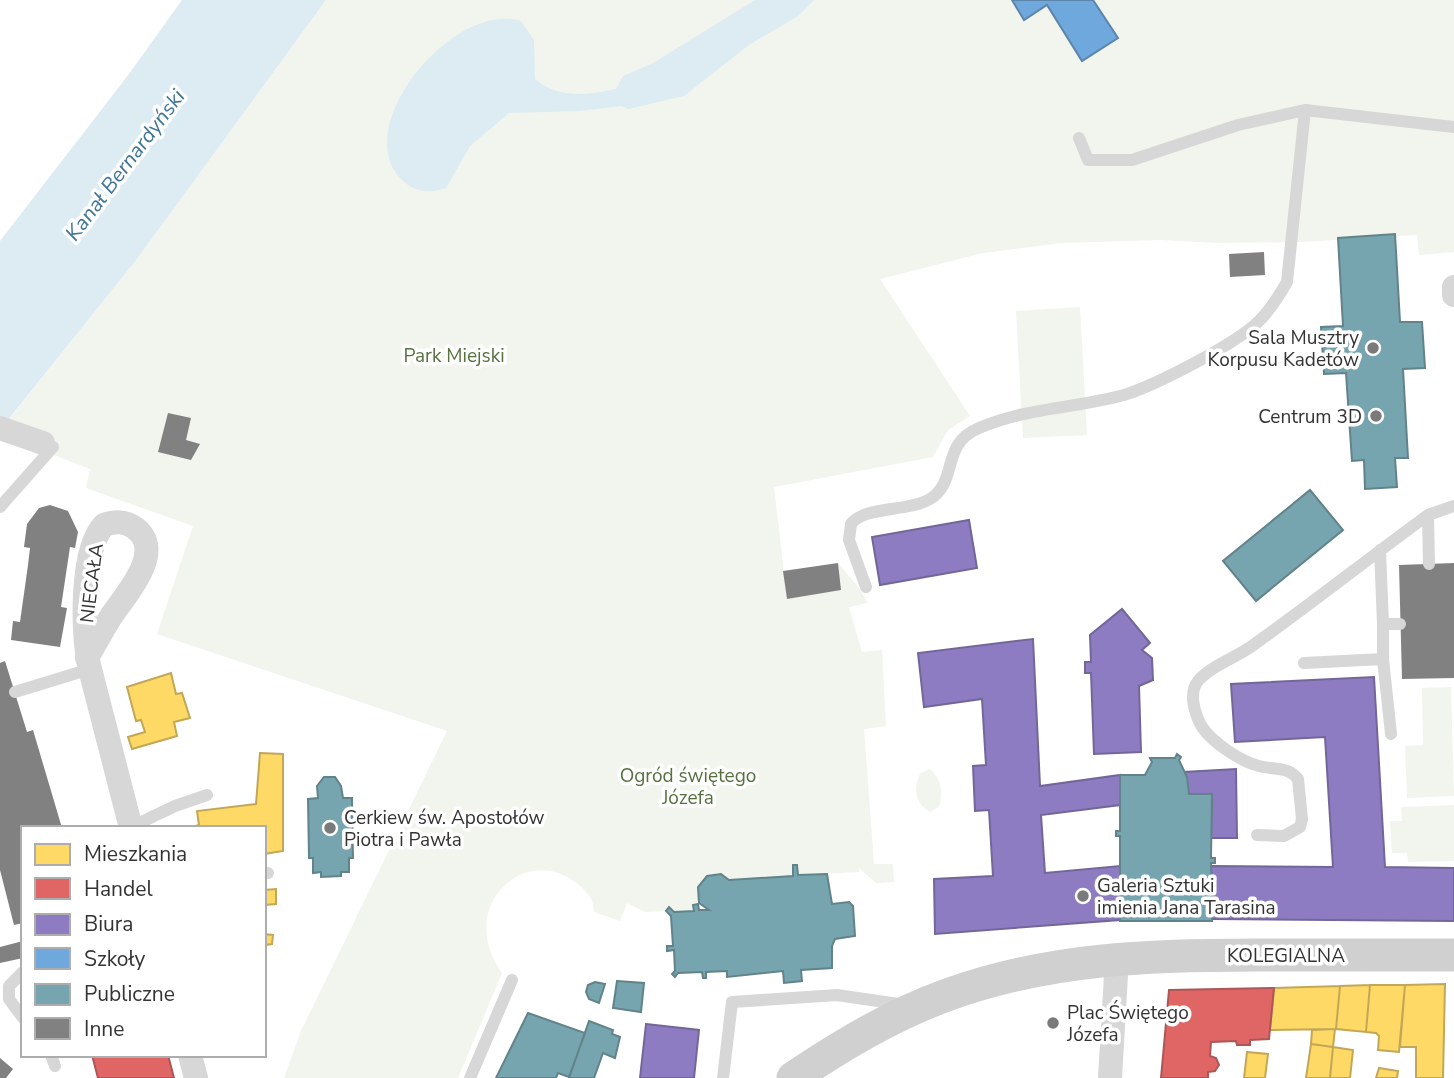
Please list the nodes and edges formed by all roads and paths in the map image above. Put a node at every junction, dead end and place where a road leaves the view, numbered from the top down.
1 (1305, 110) junction
2 (1454, 127) edge
3 (1079, 138) dead end
4 (1454, 287) edge
5 (1454, 295) edge
6 (0, 428) edge
7 (48, 445) joint
8 (1454, 506) edge
9 (0, 507) edge
10 (1428, 515) junction
11 (1380, 550) junction
12 (1429, 564) dead end
13 (866, 587) dead end
14 (1382, 624) junction
15 (1400, 624) dead end
16 (1383, 659) junction
17 (1304, 663) dead end
18 (89, 664) junction
19 (15, 692) dead end
20 (1391, 734) dead end
21 (207, 795) dead end
22 (130, 826) edge
23 (135, 826) edge
24 (1257, 835) dead end
25 (1454, 955) edge
26 (1117, 958) junction
27 (21, 974) edge
28 (512, 980) dead end
29 (916, 1007) junction
30 (21, 1015) edge
31 (191, 1057) edge
32 (196, 1078) edge
33 (470, 1078) edge
34 (723, 1078) edge
35 (793, 1078) edge
36 (1110, 1078) edge

1 - 2 lane
1 - 3 lane
1 - 13 lane
4 - 5 street
6 - 7 street
7 - 9 lane
8 - 10 lane
10 - 11 lane
10 - 12 lane
11 - 14 lane
11 - 24 lane
14 - 15 lane
14 - 16 lane
16 - 17 lane
16 - 20 lane
18 - 18 street, NIECAŁA
18 - 19 lane
18 - 22 street, NIECAŁA
21 - 23 lane
25 - 26 street, KOLEGIALNA
26 - 29 street
26 - 36 street
27 - 30 lane
28 - 33 lane
29 - 34 lane
29 - 35 street
31 - 32 street

